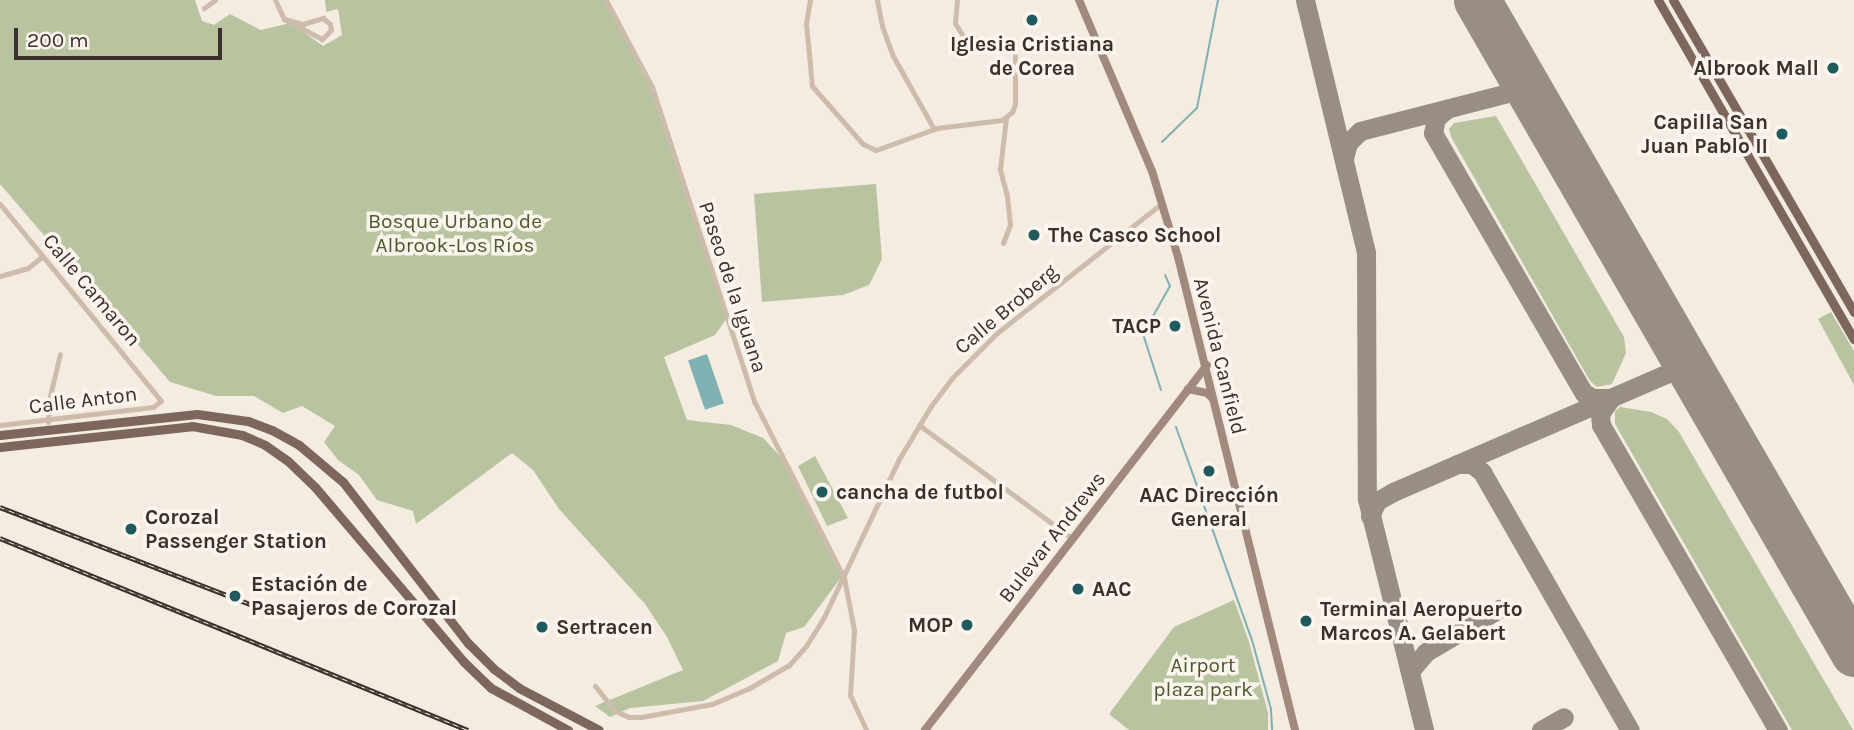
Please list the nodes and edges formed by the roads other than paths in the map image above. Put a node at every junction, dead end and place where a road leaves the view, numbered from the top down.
1 (215, 0) edge
2 (275, 0) edge
3 (606, 0) edge
4 (810, 0) edge
5 (877, 0) edge
6 (957, 0) edge
7 (1079, 0) edge
8 (1658, 0) edge
9 (1673, 0) edge
10 (204, 8) dead end
11 (284, 19) junction
12 (1006, 118) junction
13 (934, 128) junction
14 (1162, 203) junction
15 (0, 204) edge
16 (1003, 243) dead end
17 (43, 256) junction
18 (0, 276) edge
19 (1854, 312) edge
20 (1854, 340) edge
21 (60, 354) dead end
22 (1206, 365) junction
23 (1188, 389) junction
24 (160, 396) joint
25 (1213, 399) junction
26 (48, 422) junction
27 (0, 425) edge
28 (919, 425) junction
29 (0, 435) edge
30 (0, 447) edge
31 (1073, 538) junction
32 (844, 578) junction
33 (595, 686) dead end
34 (568, 730) edge
35 (599, 730) edge
36 (866, 730) edge
37 (925, 730) edge
38 (1295, 730) edge

1 - 10 street
2 - 11 street
3 - 32 street, Paseo de la Iguana
4 - 13 street
5 - 13 street
6 - 12 street
7 - 14 main road, Avenida Canfield
8 - 20 main road
9 - 19 main road
11 - 11 street
12 - 13 street
12 - 16 street
14 - 22 main road, Avenida Canfield
14 - 28 street, Calle Broberg
15 - 17 street, Calle Camaron
17 - 18 street
17 - 24 street, Calle Camaron
21 - 26 street
22 - 23 main road, Bulevar Andrews
22 - 25 main road, Avenida Canfield
23 - 25 main road
23 - 31 main road, Bulevar Andrews
24 - 26 street, Calle Anton
25 - 38 main road, Avenida Canfield
26 - 27 street, Calle Anton
28 - 31 street
28 - 32 street, Calle Broberg
29 - 35 main road
30 - 34 main road
31 - 37 main road, Bulevar Andrews
32 - 33 street, Calle Broberg
32 - 36 street, Paseo de la Iguana

